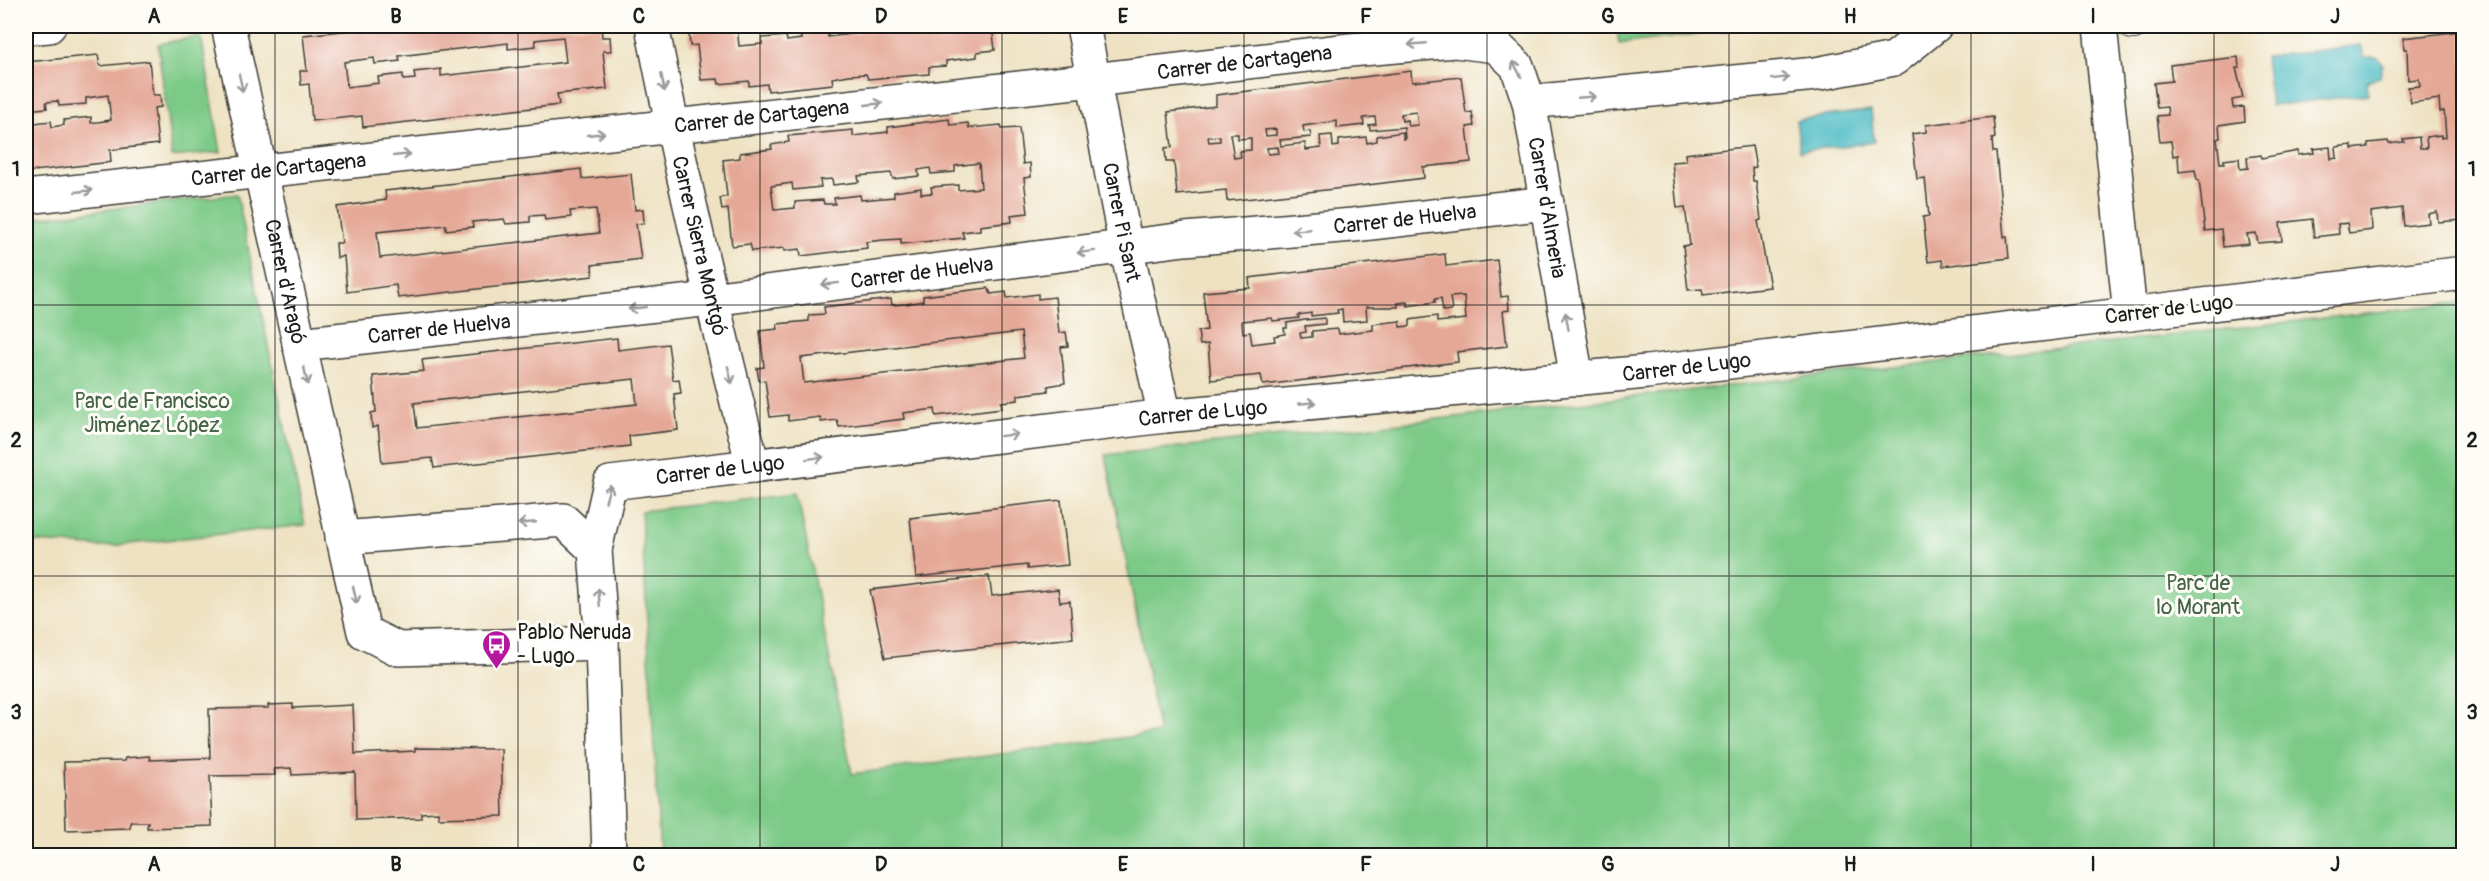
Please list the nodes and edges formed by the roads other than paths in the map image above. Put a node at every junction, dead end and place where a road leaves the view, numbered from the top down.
1 (49, 26) edge
2 (228, 26) edge
3 (652, 26) edge
4 (1083, 26) edge
5 (1935, 26) edge
6 (2100, 26) edge
7 (26, 28) edge
8 (1496, 46) joint
9 (1094, 80) junction
10 (1529, 102) junction
11 (672, 125) junction
12 (261, 171) junction
13 (26, 197) edge
14 (1547, 203) junction
15 (1126, 247) junction
16 (2463, 273) edge
17 (711, 300) junction
18 (2130, 314) junction
19 (298, 344) junction
20 (1577, 379) junction
21 (1165, 416) junction
22 (753, 466) junction
23 (342, 538) junction
24 (595, 550) junction
25 (602, 644) junction
26 (609, 855) edge

1 - 7 street
2 -> 12 street, Carrer d'Aragó
3 -> 11 street, Carrer Sierra Montgó
4 - 9 street, Carrer Pi Sant
10 -> 5 street
6 - 18 street
8 -> 9 street, Carrer de Cartagena
10 -> 8 street, Carrer d'Almeria
11 -> 9 street, Carrer de Cartagena
9 - 15 street, Carrer Pi Sant
10 - 14 street, Carrer d'Almeria
12 -> 11 street, Carrer de Cartagena
11 - 17 street, Carrer Sierra Montgó
13 -> 12 street, Carrer de Cartagena
12 - 19 street, Carrer d'Aragó
14 -> 15 street, Carrer de Huelva
20 -> 14 street, Carrer d'Almeria
15 -> 17 street, Carrer de Huelva
15 - 21 street, Carrer Pi Sant
16 - 18 street, Carrer de Lugo
17 -> 19 street, Carrer de Huelva
17 -> 22 street, Carrer Sierra Montgó
18 - 20 street, Carrer de Lugo
19 -> 23 street, Carrer d'Aragó
21 -> 20 street, Carrer de Lugo
22 -> 21 street, Carrer de Lugo
24 -> 22 street, Carrer de Lugo
24 -> 23 street
23 -> 25 street
25 -> 24 street
25 - 26 street

